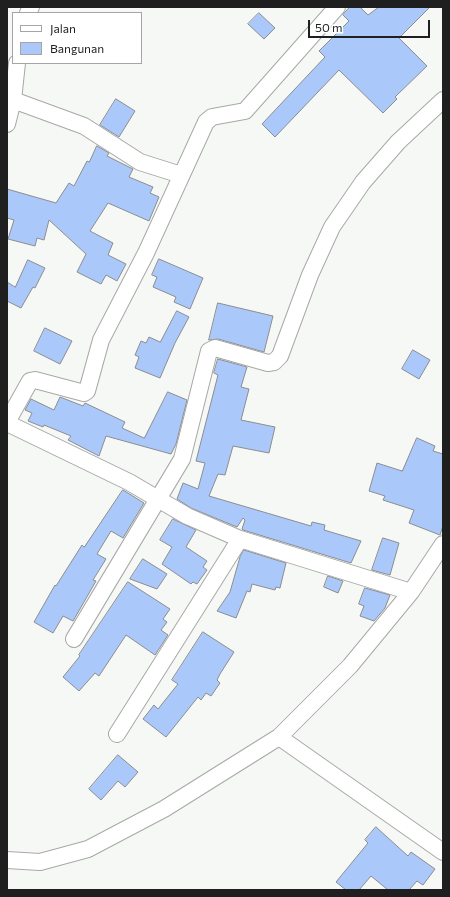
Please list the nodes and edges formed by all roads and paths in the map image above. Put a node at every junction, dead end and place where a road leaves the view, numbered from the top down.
1 (337, 7) edge
2 (17, 64) edge
3 (11, 93) edge
4 (443, 100) edge
5 (7, 124) edge
6 (181, 174) junction
7 (7, 422) edge
8 (158, 499) junction
9 (240, 539) junction
10 (443, 544) edge
11 (411, 592) junction
12 (74, 639) dead end
13 (117, 734) dead end
14 (279, 737) junction
15 (443, 852) edge
16 (7, 860) edge

1 - 6 street
2 - 3 street
3 - 5 street
3 - 6 street
4 - 8 street
6 - 7 street
7 - 8 street
8 - 9 street
8 - 12 street
9 - 11 street
9 - 13 street
10 - 11 street
11 - 14 street
14 - 15 street
14 - 16 street

